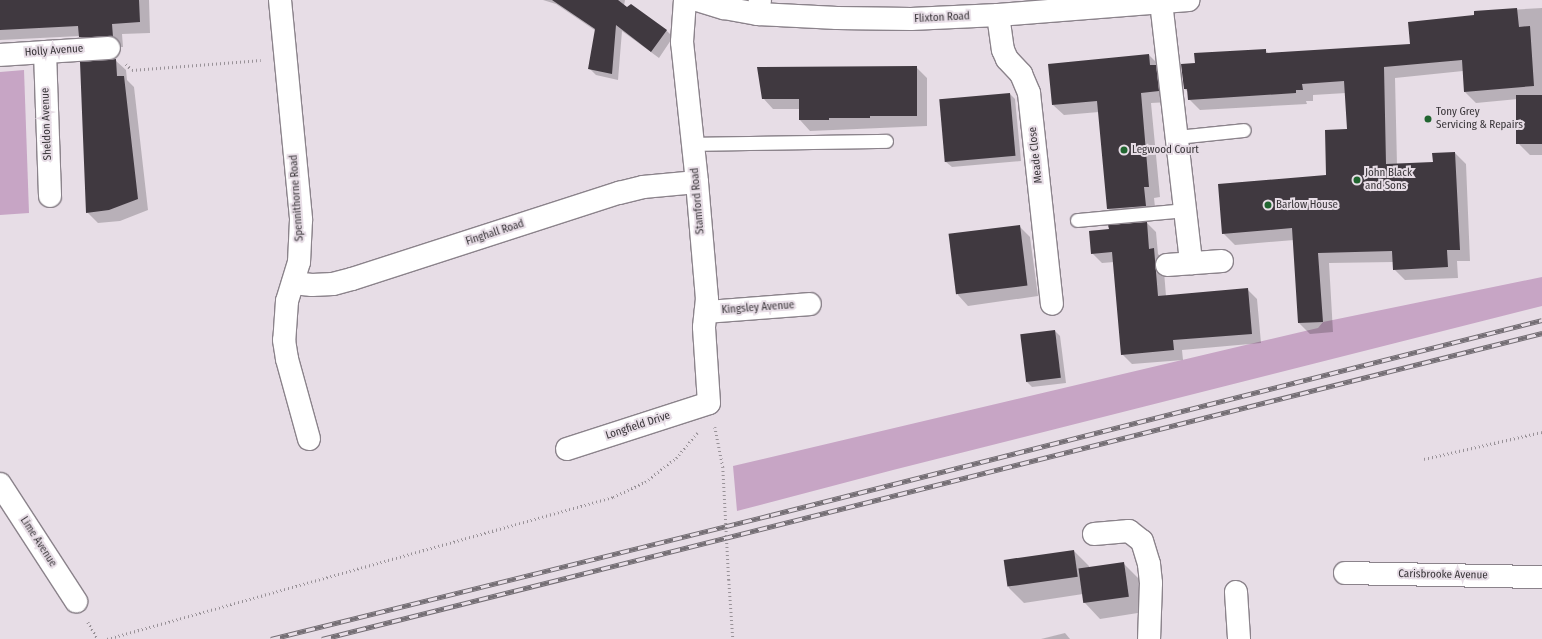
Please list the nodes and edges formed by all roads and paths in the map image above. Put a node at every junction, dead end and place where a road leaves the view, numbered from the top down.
1 (280, 0) edge
2 (686, 0) edge
3 (697, 0) edge
4 (1188, 0) edge
5 (1161, 2) junction
6 (759, 7) edge
7 (998, 15) junction
8 (109, 48) joint
9 (44, 52) junction
10 (0, 55) edge
11 (285, 58) junction
12 (1244, 130) dead end
13 (1176, 137) junction
14 (886, 141) dead end
15 (692, 144) junction
16 (697, 182) junction
17 (50, 196) dead end
18 (1185, 210) junction
19 (1077, 220) dead end
20 (1222, 261) dead end
21 (1191, 263) junction
22 (1167, 265) dead end
23 (294, 283) junction
24 (810, 304) dead end
25 (1052, 304) dead end
26 (706, 312) junction
27 (709, 403) junction
28 (1542, 432) edge
29 (309, 440) dead end
30 (567, 449) dead end
31 (1424, 459) dead end
32 (0, 484) edge
33 (1094, 534) dead end
34 (1345, 573) dead end
35 (1542, 577) edge
36 (1236, 592) dead end
37 (76, 601) dead end
38 (107, 639) edge
39 (733, 639) edge
40 (1149, 639) edge
41 (1239, 639) edge

1 - 11 street, Spennithorne Road
2 - 15 street, Stamford Road
3 - 6 street, Flixton Road
4 - 5 street, Flixton Road
5 - 7 street, Flixton Road
5 - 13 street
6 - 7 street, Flixton Road
7 - 25 street, Meade Close
8 - 9 street, Holly Avenue
8 - 11 path
9 - 10 street, Holly Avenue
9 - 17 street, Sheldon Avenue
11 - 23 street, Spennithorne Road
12 - 13 lane
13 - 18 street
14 - 15 lane
15 - 16 street, Stamford Road
16 - 23 street, Finghall Road
16 - 26 street, Stamford Road
18 - 19 lane
18 - 21 street
20 - 21 street
21 - 22 street
23 - 29 street, Spennithorne Road
24 - 26 street, Kingsley Avenue
26 - 27 street, Stamford Road
27 - 30 street, Longfield Drive
27 - 38 path
27 - 39 path, bridge
28 - 31 path
32 - 37 street, Lime Avenue
33 - 40 street
34 - 35 street, Carisbrooke Avenue
36 - 41 street

